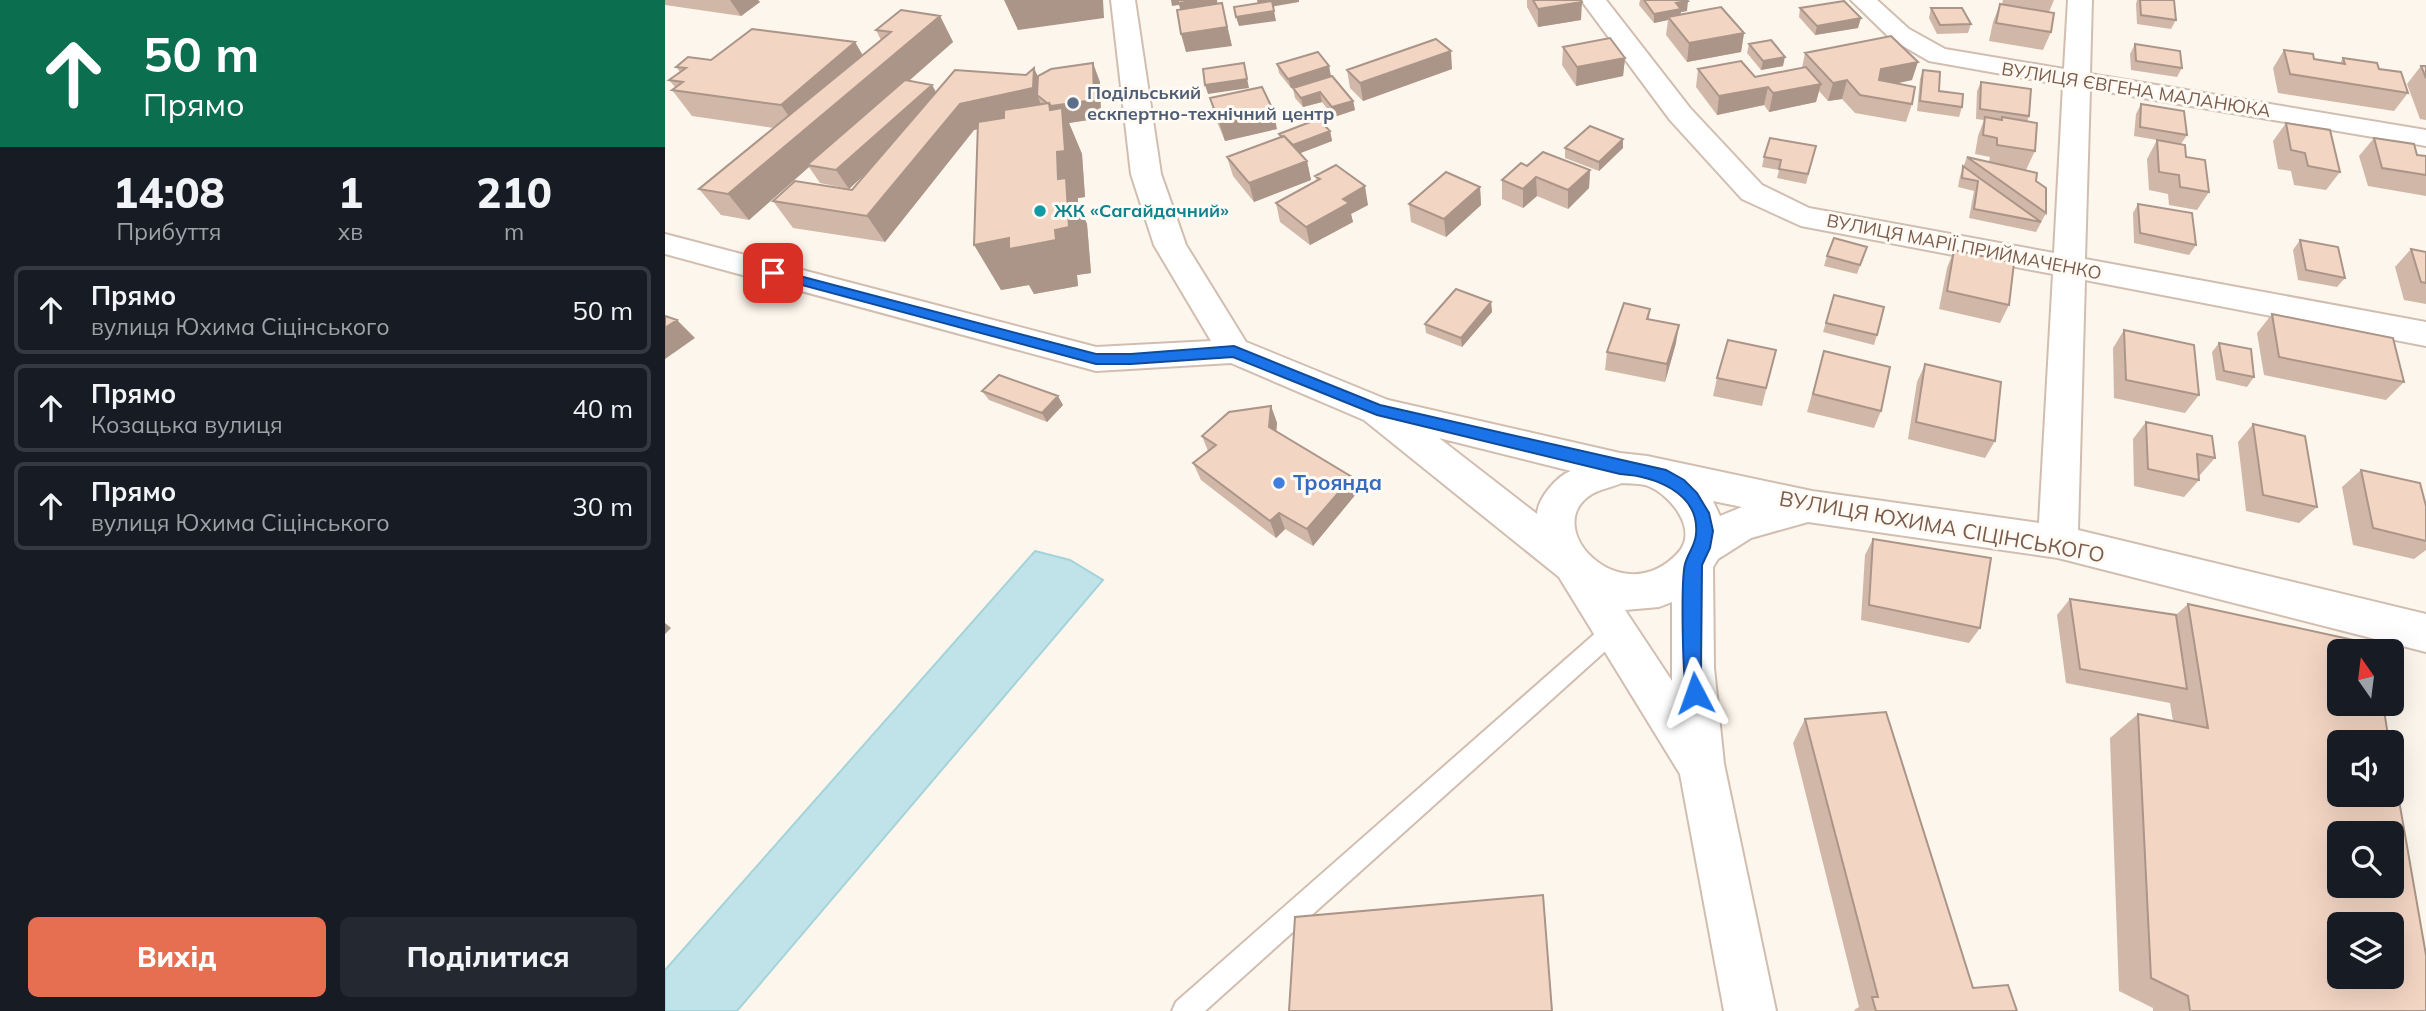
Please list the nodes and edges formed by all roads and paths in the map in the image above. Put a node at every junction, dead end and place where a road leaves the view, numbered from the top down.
1 (1123, 0) edge
2 (1593, 0) edge
3 (1863, 0) edge
4 (2080, 0) edge
5 (2077, 79) junction
6 (2426, 138) edge
7 (665, 244) edge
8 (2069, 267) junction
9 (2426, 334) edge
10 (1234, 351) junction
11 (1377, 410) junction
12 (1620, 468) junction
13 (1660, 475) junction
14 (1812, 507) junction
15 (2058, 542) junction
16 (1698, 556) junction
17 (1571, 565) junction
18 (1614, 630) junction
19 (2426, 633) edge
20 (1702, 767) junction
21 (1185, 1011) edge
22 (1750, 1011) edge

1 - 10 street
2 - 8 street, ВУЛИЦЯ МАРІЇ ПРИЙМАЧЕНКО
3 - 5 street, ВУЛИЦЯ ЄВГЕНА МАЛАНЮКА
4 - 5 street
5 - 6 street, ВУЛИЦЯ ЄВГЕНА МАЛАНЮКА
5 - 8 street
7 - 10 street
8 - 9 street, ВУЛИЦЯ МАРІЇ ПРИЙМАЧЕНКО
8 - 15 street
10 - 11 street
11 - 12 street
11 - 17 street
12 - 13 street
12 - 17 street
13 - 14 street, ВУЛИЦЯ ЮХИМА СІЦІНСЬКОГО
13 - 16 street
14 - 15 street, ВУЛИЦЯ ЮХИМА СІЦІНСЬКОГО
14 - 16 street
15 - 19 street, ВУЛИЦЯ ЮХИМА СІЦІНСЬКОГО
16 - 17 street
16 - 20 street
17 - 18 street
18 - 20 street
18 - 21 lane
20 - 22 street

